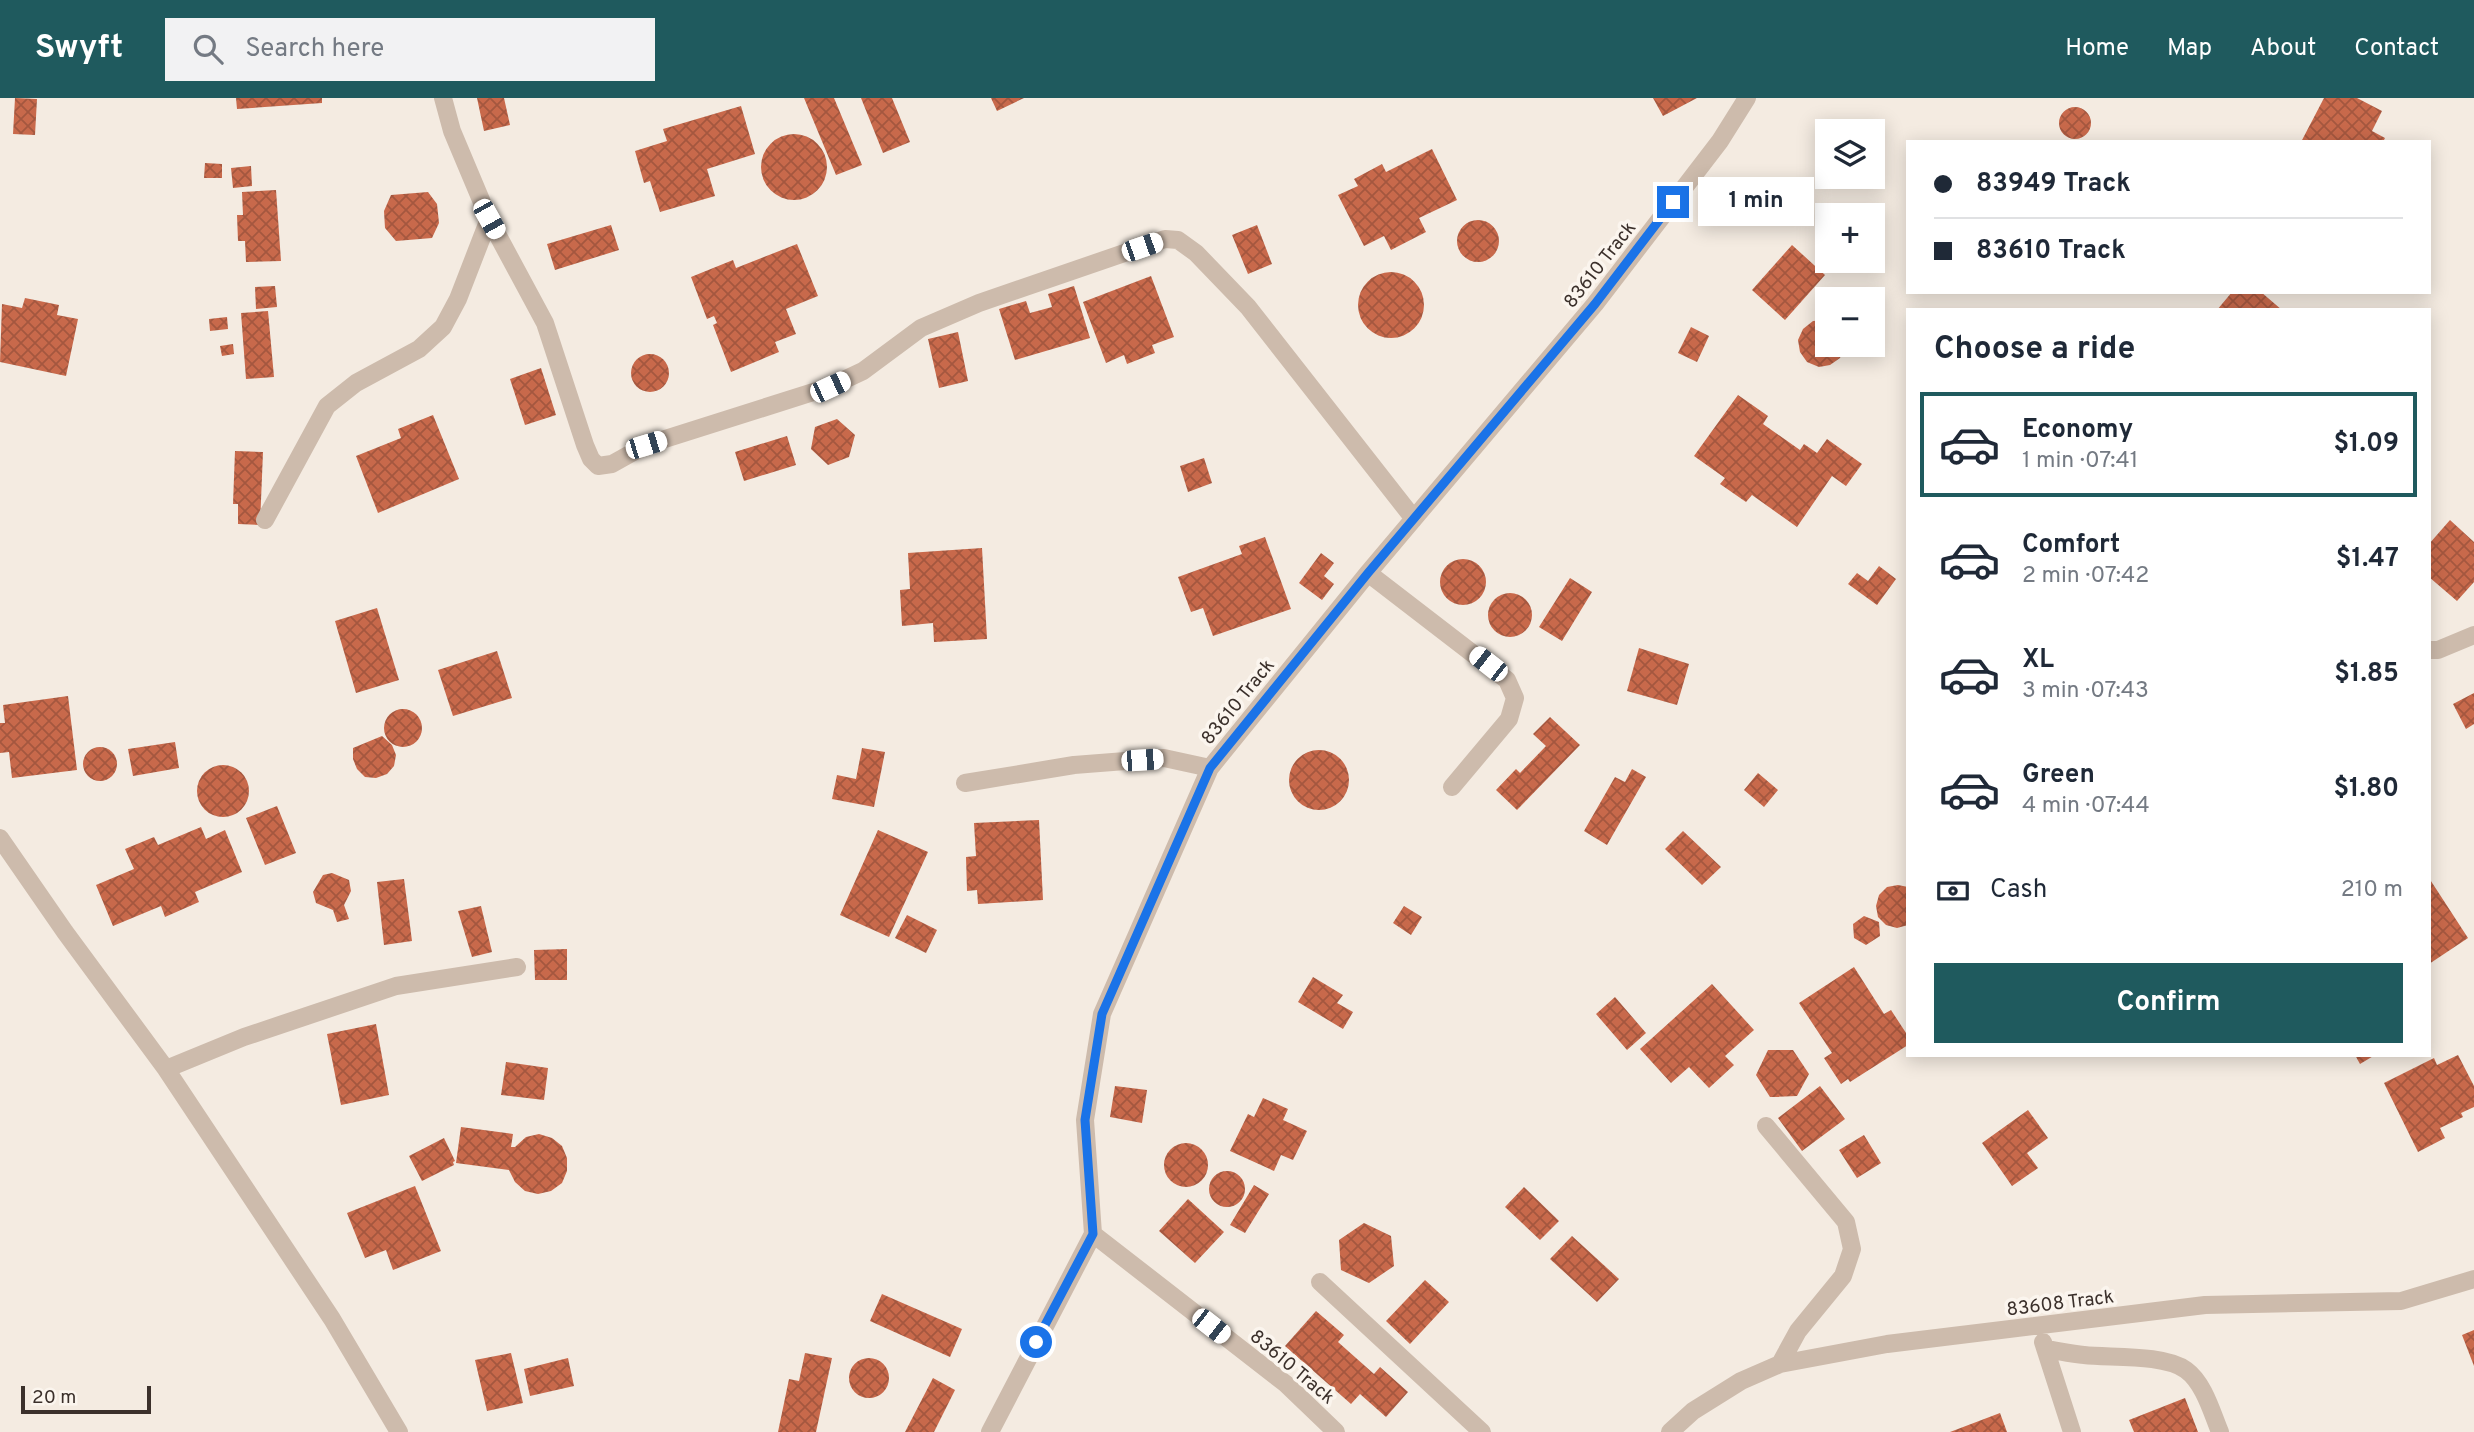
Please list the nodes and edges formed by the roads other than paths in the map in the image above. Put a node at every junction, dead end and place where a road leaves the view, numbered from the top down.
1 (443, 98) edge
2 (1747, 98) edge
3 (489, 219) junction
4 (1415, 519) junction
5 (265, 520) dead end
6 (1368, 573) junction
7 (2474, 635) edge
8 (2431, 650) edge
9 (1210, 768) junction
10 (965, 783) dead end
11 (1452, 787) dead end
12 (0, 838) edge
13 (517, 967) dead end
14 (166, 1069) junction
15 (1766, 1126) dead end
16 (1093, 1234) junction
17 (2474, 1279) edge
18 (1320, 1282) dead end
19 (2036, 1326) junction
20 (2046, 1349) junction
21 (1780, 1364) junction
22 (399, 1432) edge
23 (990, 1432) edge
24 (1336, 1432) edge
25 (1482, 1432) edge
26 (1670, 1432) edge
27 (2072, 1432) edge
28 (2220, 1432) edge

1 - 3 street
2 - 4 street, 83610 Track
3 - 4 street
3 - 5 street
4 - 6 street, 83610 Track
6 - 9 street, 83610 Track
6 - 11 street
7 - 8 street
9 - 10 street
9 - 16 street, 83610 Track
12 - 14 street
13 - 14 street
14 - 22 street
15 - 21 street
16 - 23 street
16 - 24 street, 83610 Track
17 - 19 street, 83608 Track
18 - 25 street
19 - 20 street
19 - 21 street, 83608 Track
20 - 27 street
20 - 28 street
21 - 26 street, 83608 Track

